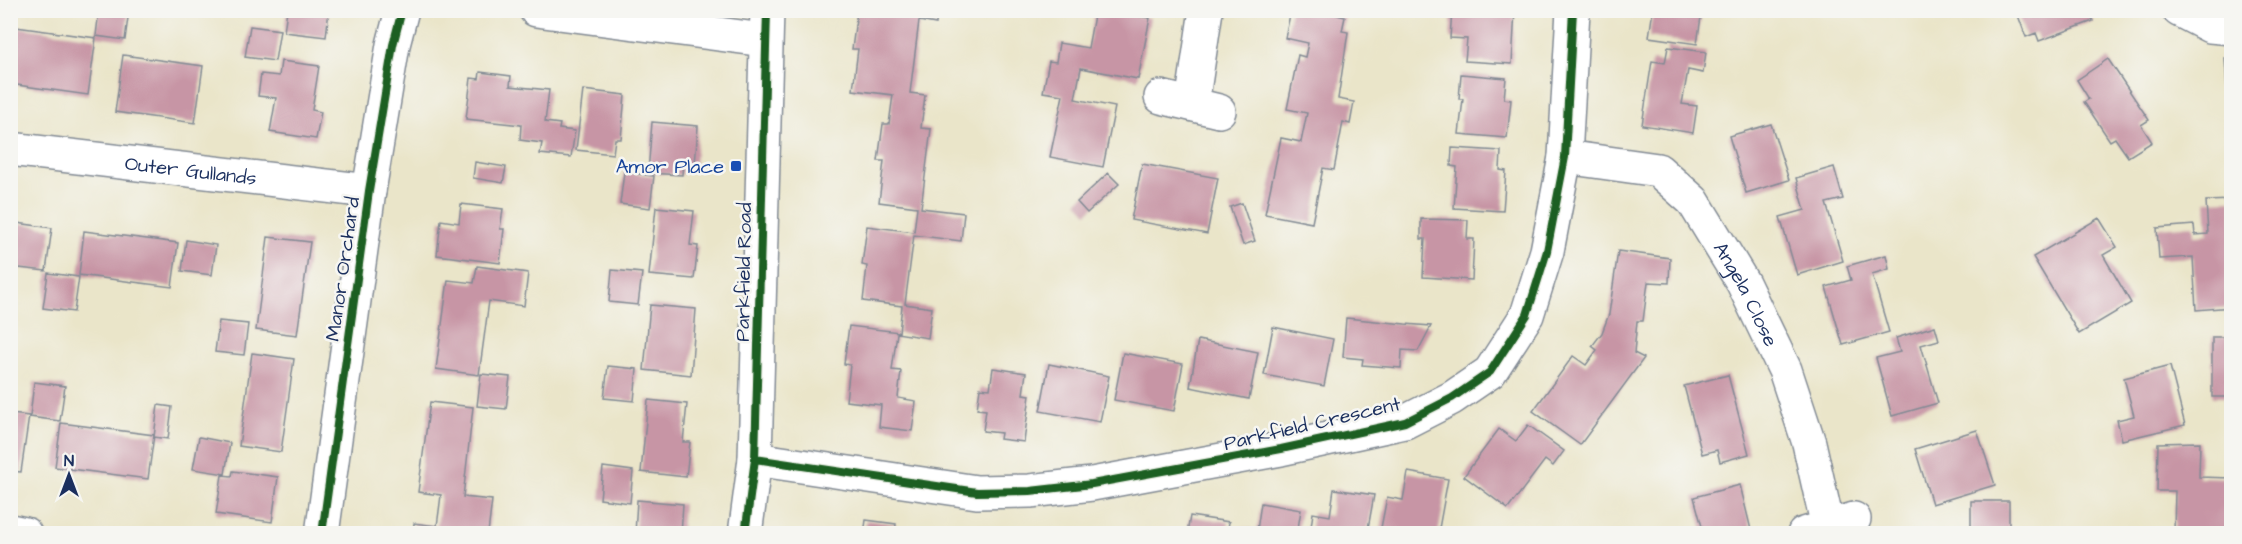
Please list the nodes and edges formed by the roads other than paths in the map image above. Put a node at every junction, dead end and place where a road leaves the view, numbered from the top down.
1 (402, 10) edge
2 (536, 10) edge
3 (1206, 10) edge
4 (1573, 10) edge
5 (2178, 10) edge
6 (765, 25) edge
7 (2232, 28) edge
8 (1191, 104) dead end
9 (10, 149) edge
10 (1565, 157) junction
11 (369, 191) junction
12 (755, 459) junction
13 (1829, 526) edge
14 (10, 531) edge
15 (25, 534) edge
16 (322, 534) edge
17 (745, 534) edge

1 - 11 street, Manor Orchard
2 - 6 street
3 - 8 street
4 - 10 street, Parkfield Crescent
5 - 7 street
6 - 12 street, Parkfield Road
9 - 11 street, Outer Gullands
10 - 12 street, Parkfield Crescent
10 - 13 street, Angela Close
11 - 16 street, Manor Orchard
12 - 17 street, Parkfield Road
14 - 15 street

